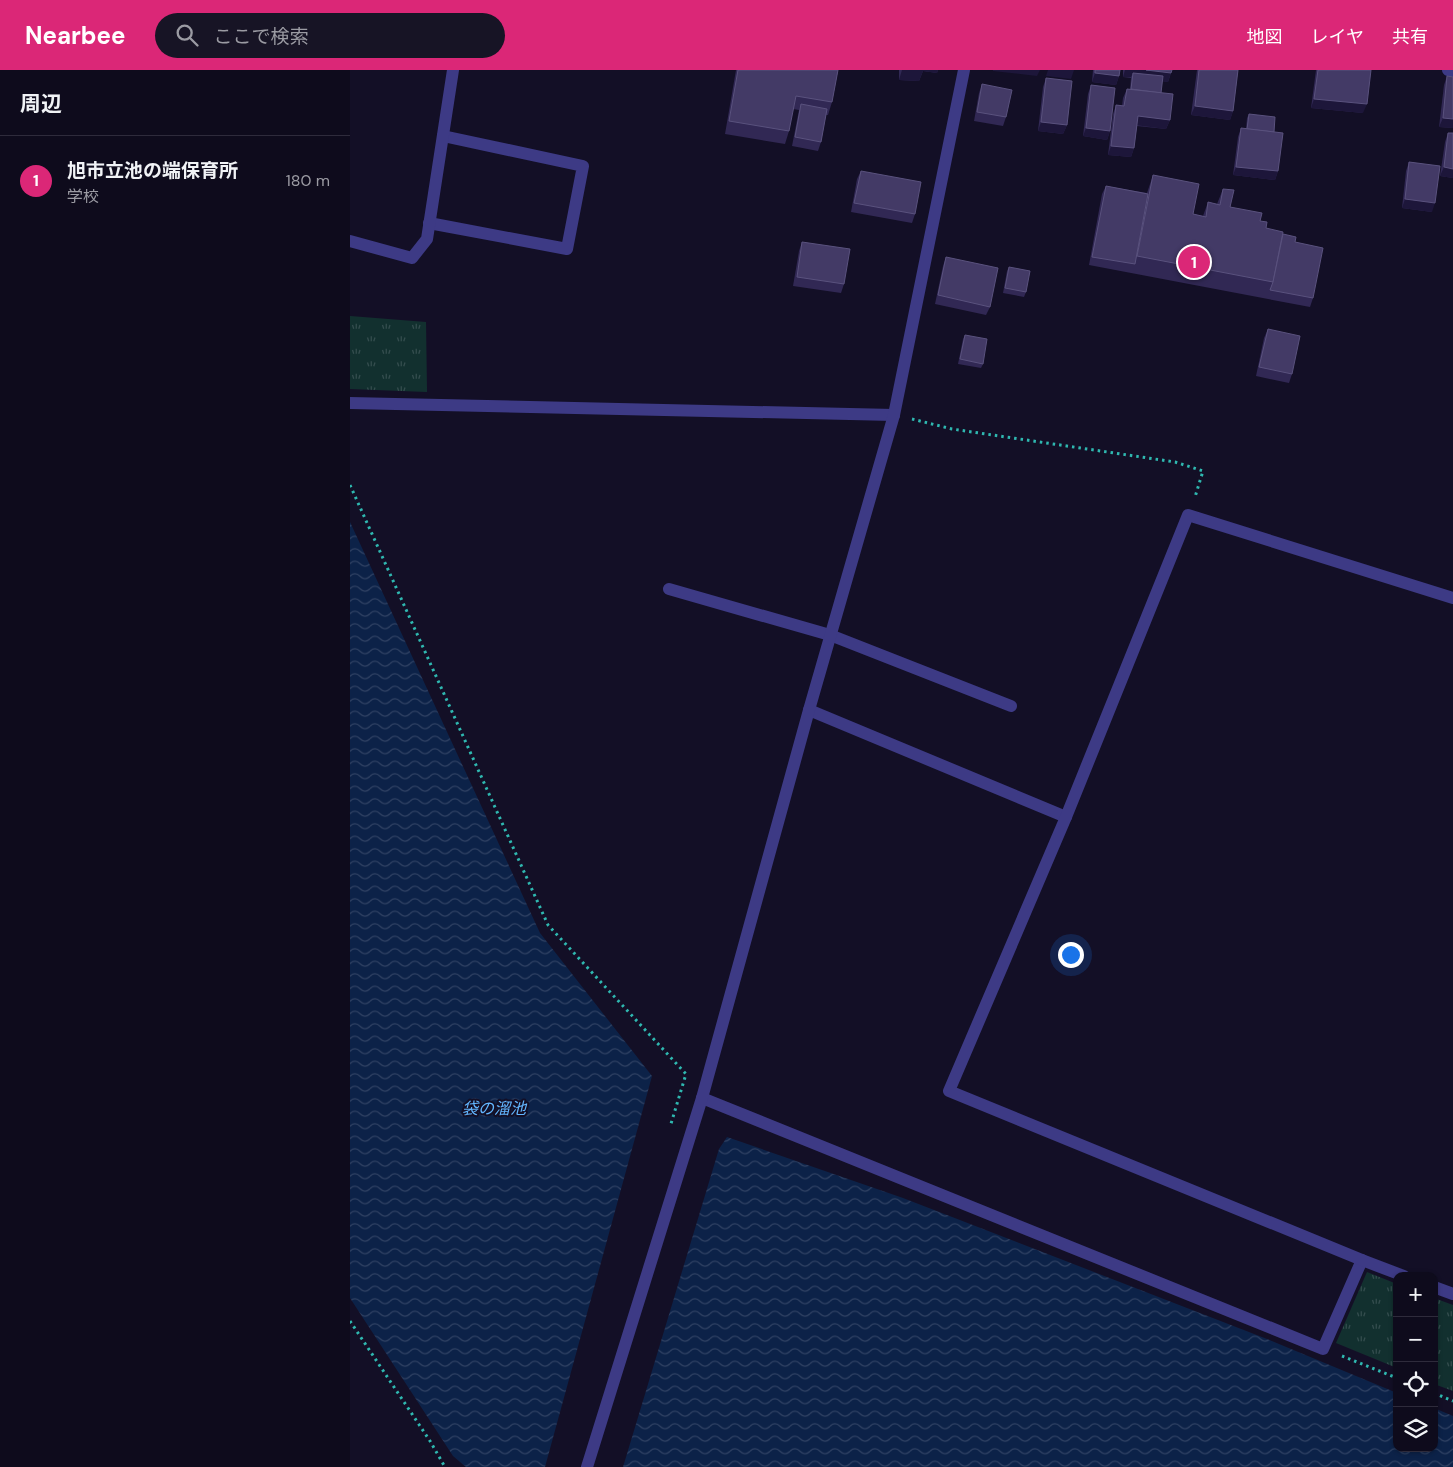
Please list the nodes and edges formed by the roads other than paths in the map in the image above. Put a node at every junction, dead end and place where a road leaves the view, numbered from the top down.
1 (453, 70) edge
2 (964, 70) edge
3 (1448, 70) edge
4 (1453, 71) edge
5 (443, 136) junction
6 (429, 223) junction
7 (350, 241) edge
8 (350, 404) edge
9 (894, 415) junction
10 (669, 588) dead end
11 (1453, 598) edge
12 (830, 635) junction
13 (1011, 706) dead end
14 (809, 710) junction
15 (1066, 817) junction
16 (702, 1098) junction
17 (1362, 1260) junction
18 (1394, 1272) edge
19 (1438, 1288) edge
20 (1453, 1294) edge
21 (587, 1467) edge

1 - 5 street
2 - 9 street
3 - 4 street
5 - 6 street
5 - 6 street
6 - 7 street
8 - 9 street
9 - 12 street
10 - 12 street
11 - 15 street
12 - 13 street
12 - 14 street
14 - 15 street
14 - 16 street
15 - 17 street
16 - 17 street
16 - 21 street
17 - 18 street
19 - 20 street

